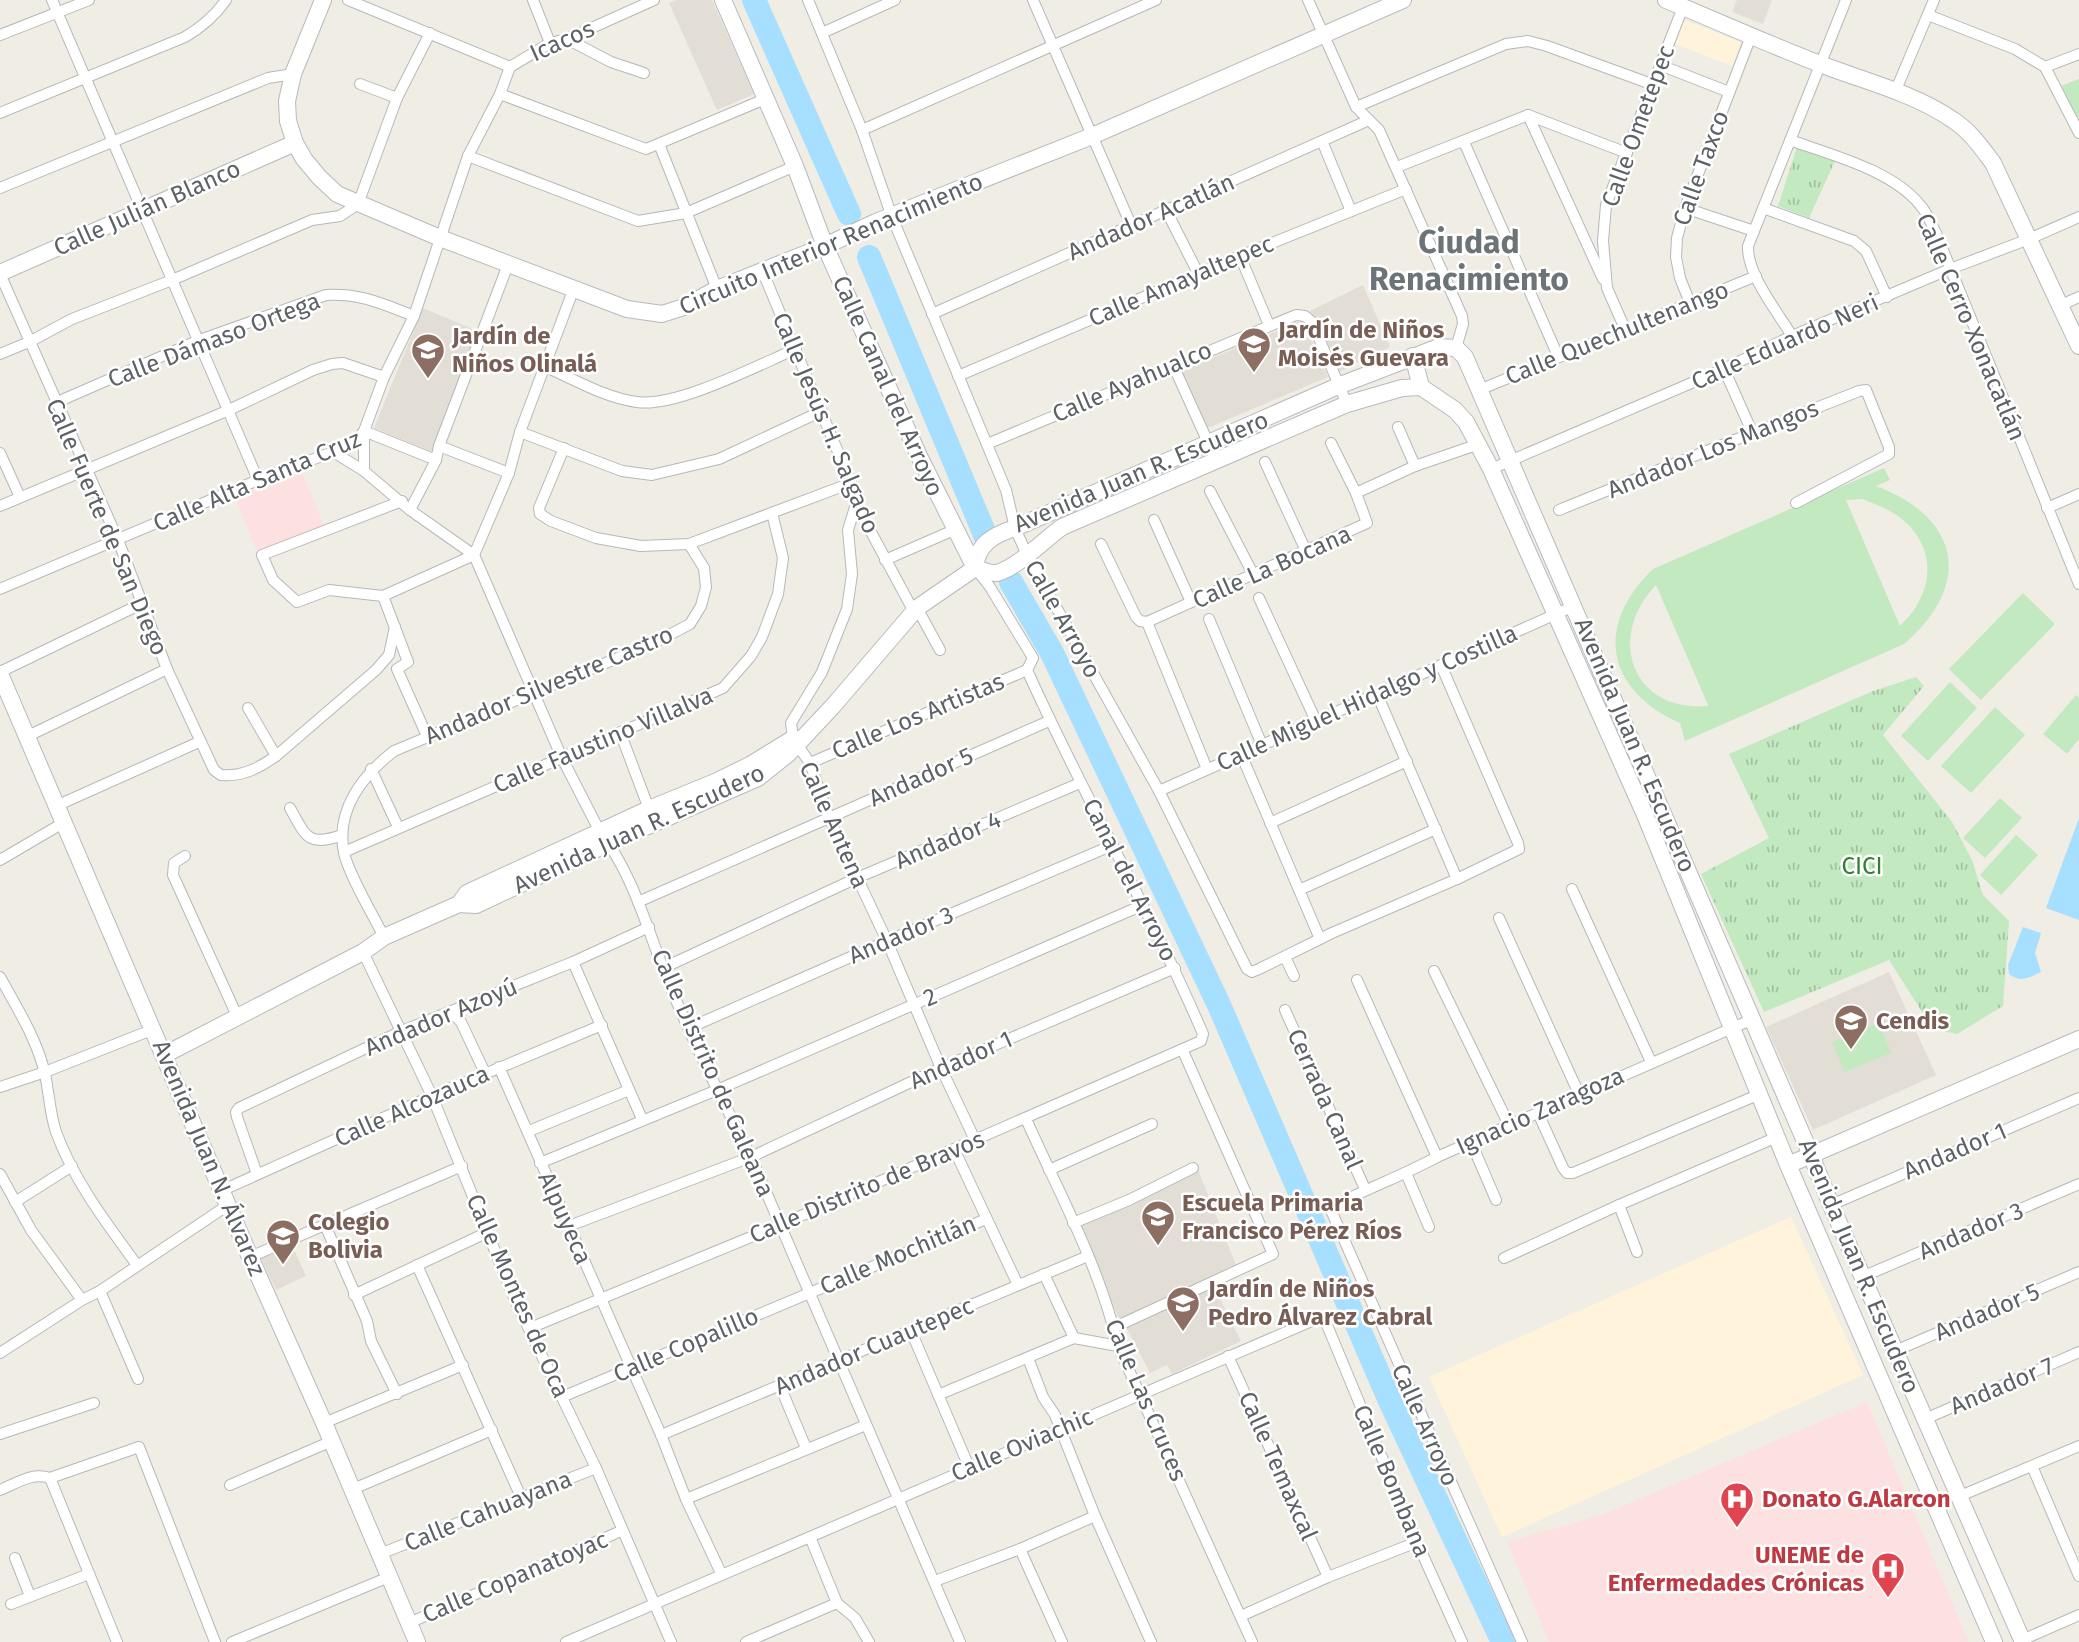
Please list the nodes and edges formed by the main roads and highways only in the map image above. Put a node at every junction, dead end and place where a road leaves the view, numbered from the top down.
1 (323, 0) edge
2 (723, 0) edge
3 (1403, 0) edge
4 (1666, 0) edge
5 (295, 143) junction
6 (825, 246) junction
7 (0, 274) edge
8 (2079, 346) edge
9 (1413, 356) junction
10 (1371, 373) junction
11 (1421, 387) junction
12 (1379, 394) junction
13 (975, 568) junction
14 (0, 673) edge
15 (1607, 679) junction
16 (1588, 686) junction
17 (799, 738) junction
18 (1662, 809) junction
19 (1645, 815) junction
20 (605, 837) junction
21 (2079, 1039) edge
22 (164, 1055) junction
23 (1811, 1154) junction
24 (1788, 1165) junction
25 (1847, 1242) junction
26 (1825, 1251) junction
27 (2023, 1641) edge
28 (416, 1642) edge
29 (1994, 1642) edge

1 - 5 main road, Circuito Interior Renacimiento
2 - 6 main road, Calle Canal del Arroyo
3 - 6 main road, Circuito Interior Renacimiento
4 - 8 main road
5 - 6 main road, Circuito Interior Renacimiento
5 - 7 main road, Calle Julián Blanco
6 - 13 main road, Calle Canal del Arroyo
9 - 10 main road, Avenida Juan R. Escudero
9 - 11 main road
9 - 15 main road, Avenida Juan R. Escudero
10 - 12 main road
10 - 13 main road, Avenida Juan R. Escudero
11 - 12 main road, Avenida Juan R. Escudero
11 - 16 main road, Avenida Juan R. Escudero
12 - 13 main road, Avenida Juan R. Escudero
13 - 17 main road, Avenida Juan R. Escudero
14 - 22 main road, Avenida Juan N. Álvarez
15 - 16 main road
15 - 18 main road, Avenida Juan R. Escudero
16 - 19 main road, Avenida Juan R. Escudero
17 - 20 main road, Avenida Juan R. Escudero
17 - 20 main road, Avenida Juan R. Escudero
18 - 19 main road
18 - 23 main road, Avenida Juan R. Escudero
19 - 24 main road, Avenida Juan R. Escudero
20 - 22 main road, Avenida Juan R. Escudero
21 - 23 main road
22 - 28 main road, Avenida Juan N. Álvarez
23 - 24 main road
23 - 25 main road, Avenida Juan R. Escudero
24 - 26 main road, Avenida Juan R. Escudero
25 - 26 main road
25 - 27 main road, Avenida Juan R. Escudero
26 - 29 main road, Avenida Juan R. Escudero

